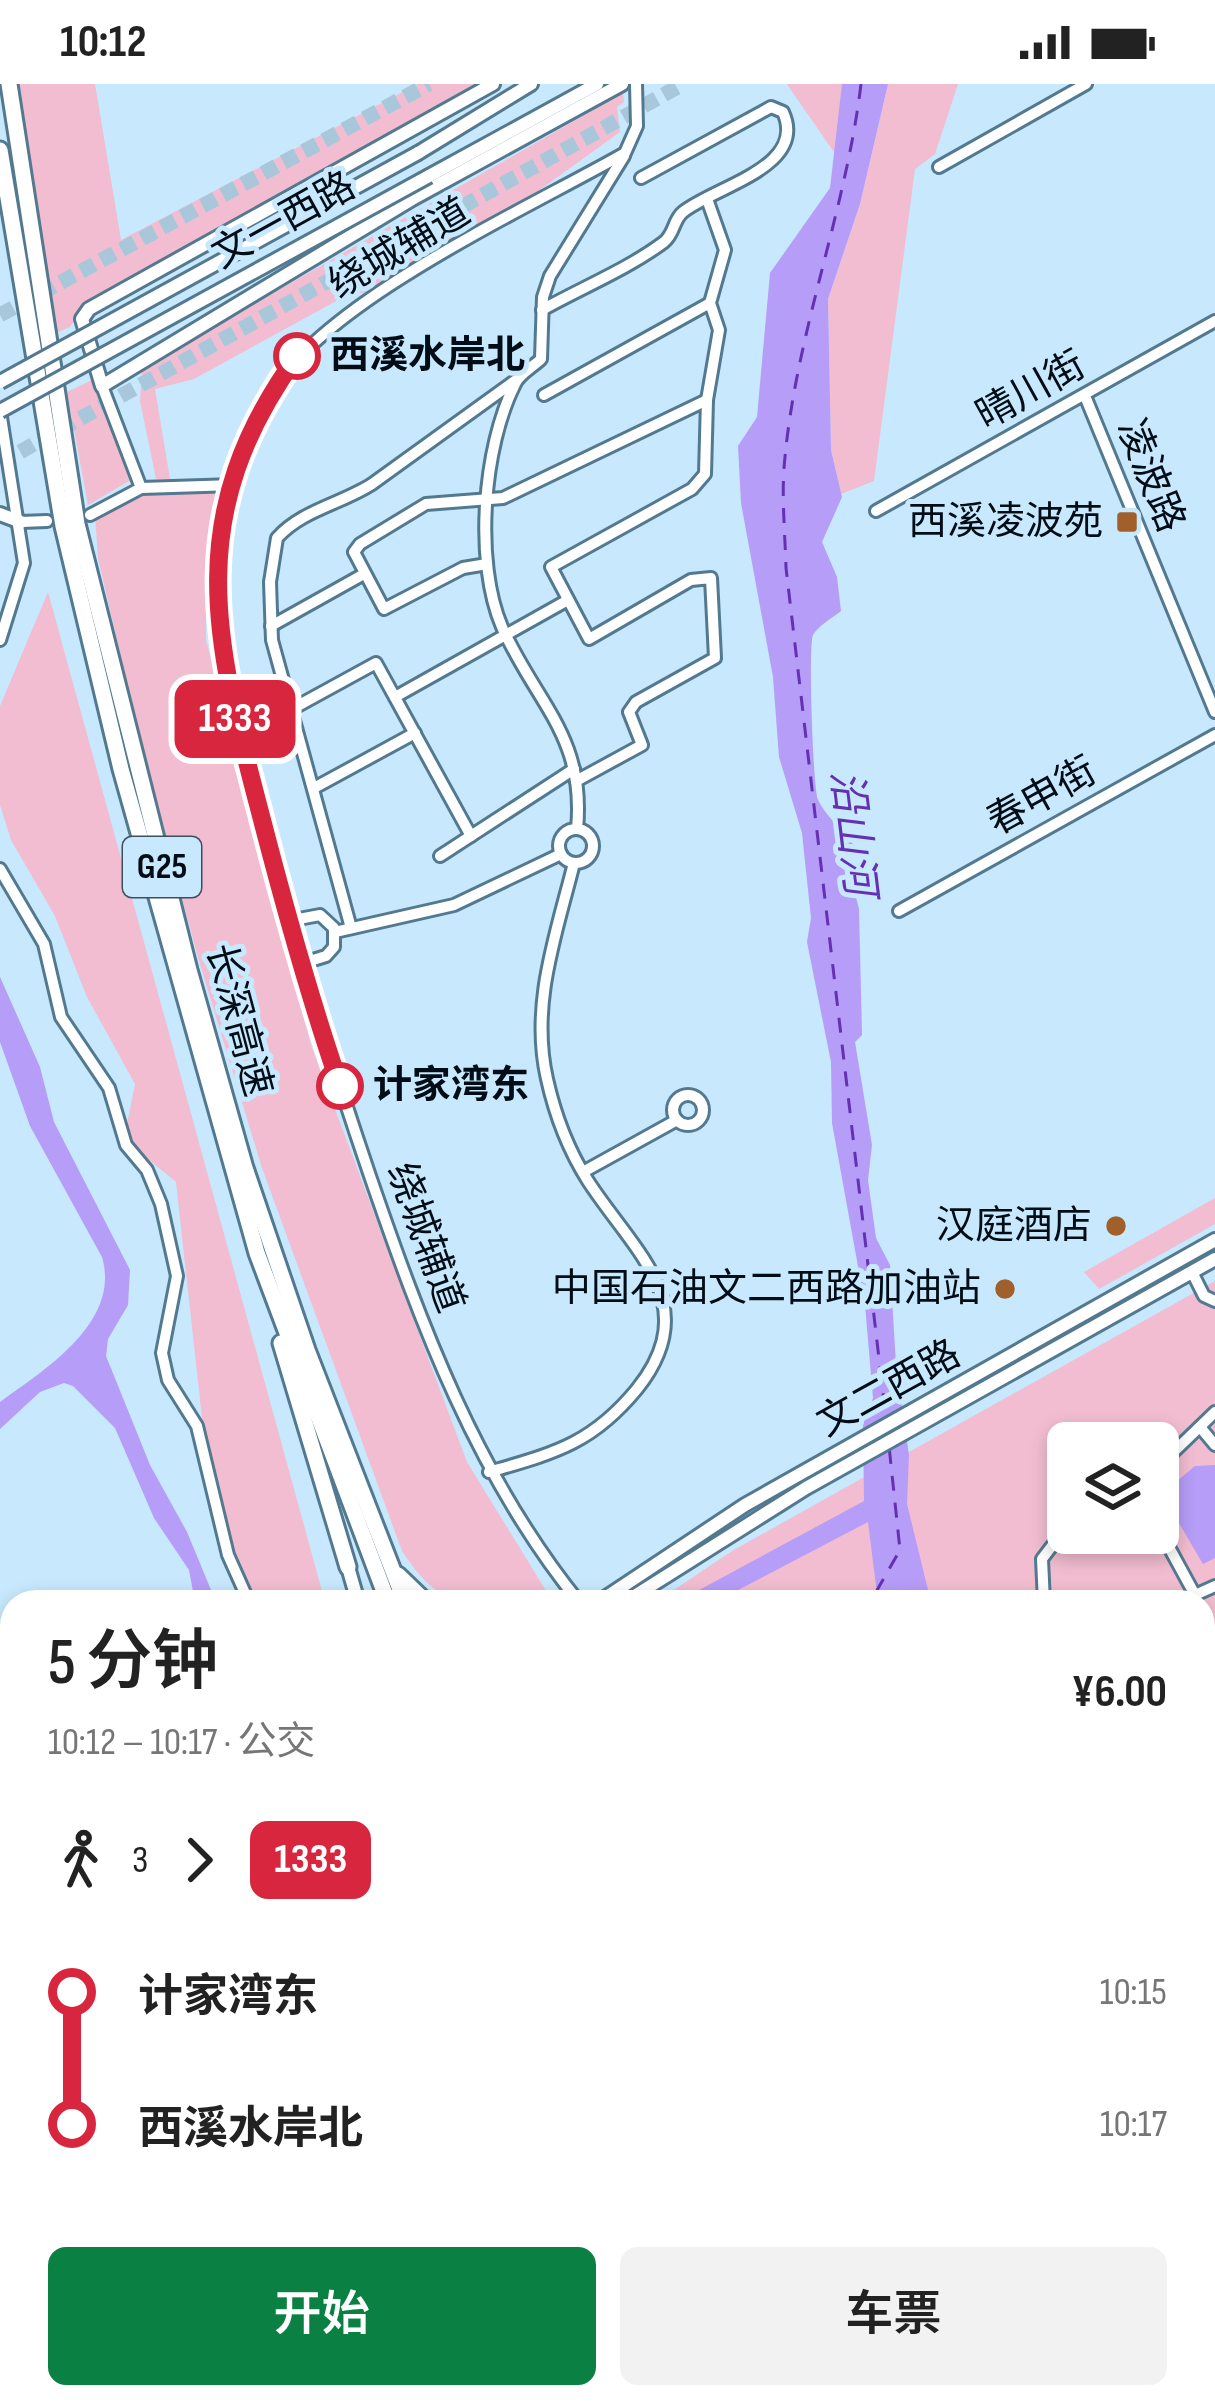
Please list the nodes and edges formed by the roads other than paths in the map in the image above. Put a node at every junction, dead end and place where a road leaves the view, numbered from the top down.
1 (9, 84) edge
2 (494, 84) edge
3 (531, 84) edge
4 (597, 84) edge
5 (622, 84) edge
6 (636, 84) edge
7 (1086, 84) edge
8 (0, 150) edge
9 (625, 153) junction
10 (488, 156) junction
11 (446, 166) junction
12 (939, 167) dead end
13 (640, 178) dead end
14 (412, 199) junction
15 (707, 199) junction
16 (710, 303) junction
17 (542, 310) junction
18 (1215, 321) edge
19 (516, 380) junction
20 (0, 382) edge
21 (102, 386) junction
22 (544, 395) dead end
23 (1085, 396) junction
24 (707, 400) junction
25 (0, 411) edge
26 (235, 485) junction
27 (141, 488) junction
28 (487, 502) junction
29 (876, 511) dead end
30 (0, 514) edge
31 (90, 515) dead end
32 (46, 521) dead end
33 (21, 522) junction
34 (487, 564) junction
35 (364, 574) junction
36 (568, 600) junction
37 (271, 626) junction
38 (507, 635) junction
39 (0, 640) edge
40 (395, 697) junction
41 (292, 709) junction
42 (1215, 712) edge
43 (415, 733) junction
44 (1215, 735) edge
45 (575, 775) junction
46 (314, 788) junction
47 (578, 830) junction
48 (471, 836) junction
49 (561, 854) junction
50 (440, 856) dead end
51 (574, 863) junction
52 (0, 869) edge
53 (899, 911) dead end
54 (289, 922) junction
55 (351, 928) junction
56 (335, 932) junction
57 (300, 964) junction
58 (676, 1120) dead end
59 (583, 1172) junction
60 (1215, 1240) edge
61 (257, 1253) junction
62 (1215, 1259) edge
63 (1192, 1272) junction
64 (1215, 1300) edge
65 (1215, 1412) edge
66 (1200, 1427) junction
67 (1215, 1445) edge
68 (1179, 1447) edge
69 (489, 1472) junction
70 (1047, 1552) edge
71 (1173, 1554) edge
72 (348, 1568) joint
73 (392, 1568) junction
74 (244, 1590) edge
75 (354, 1590) edge
76 (383, 1590) edge
77 (400, 1590) edge
78 (414, 1590) edge
79 (571, 1590) edge
80 (618, 1590) edge
81 (644, 1590) edge
82 (1043, 1590) edge
83 (1193, 1590) edge

1 - 73 highway, 长深高速 / G25
2 - 21 main road
3 - 20 main road, 文一西路, bridge
4 - 11 main road, 文一西路
5 - 10 main road
6 - 9 street
7 - 12 street
8 - 61 highway, 长深高速 / G25
9 - 17 street
9 - 26 street, 绕城辅道
10 - 11 main road
10 - 14 main road
11 - 14 main road
11 - 25 main road, 文一西路, bridge
13 - 15 street
14 - 21 main road
15 - 16 street
15 - 17 street
16 - 22 street
16 - 24 street
17 - 19 street
18 - 23 street, 晴川街
19 - 28 street
19 - 37 street
21 - 27 street
23 - 29 street, 晴川街
23 - 42 street, 凌波路
24 - 28 street
24 - 36 street
25 - 33 street
26 - 27 street
26 - 54 street, 绕城辅道
27 - 31 street
28 - 34 street
28 - 35 street
30 - 33 main road
32 - 33 street
33 - 39 street
34 - 35 street
34 - 38 street
35 - 37 street
36 - 38 street
36 - 45 street
37 - 41 street
38 - 40 street
38 - 45 street
40 - 41 street
40 - 43 street
41 - 46 street
43 - 46 street
43 - 48 street
44 - 53 street, 春申街
45 - 47 street
45 - 48 street
46 - 55 street
47 - 49 street
47 - 51 street
48 - 50 street
49 - 51 street
49 - 55 street
51 - 59 street
52 - 74 street
54 - 56 street
54 - 57 street, 绕城辅道
55 - 56 street
56 - 57 street
57 - 69 street, 绕城辅道
58 - 59 street
59 - 69 street
60 - 80 main road, 文二西路
61 - 72 highway
61 - 76 highway, 长深高速 / G25
62 - 63 main road, 文二西路
63 - 64 street
63 - 81 main road, 文二西路
65 - 66 street
66 - 67 street
66 - 68 street
69 - 79 street, 绕城辅道
70 - 82 street
71 - 83 street
72 - 75 main road
73 - 77 highway, 长深高速 / G25
73 - 78 highway

